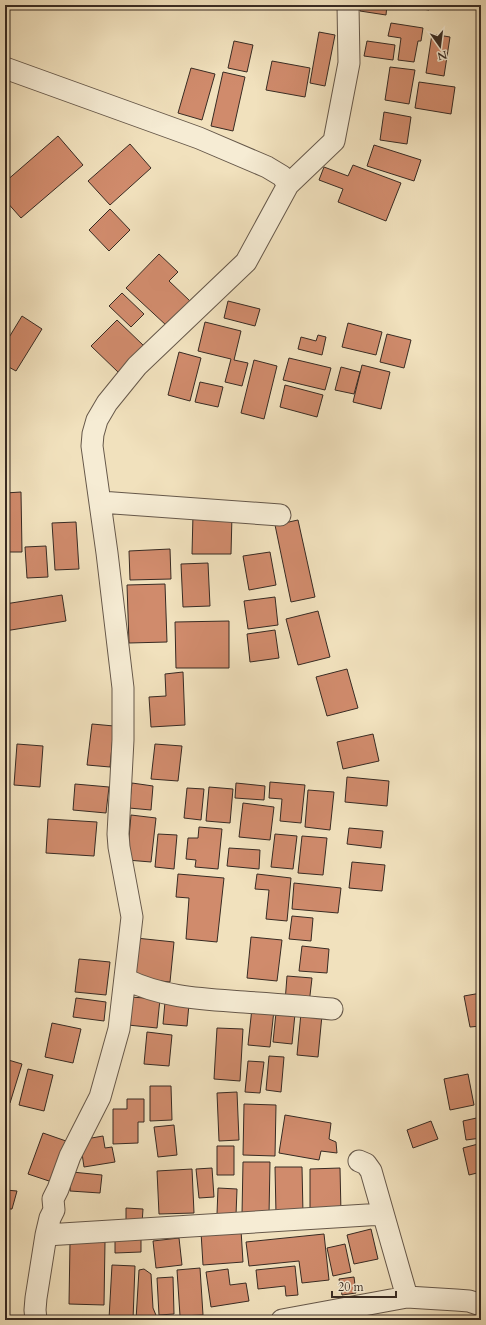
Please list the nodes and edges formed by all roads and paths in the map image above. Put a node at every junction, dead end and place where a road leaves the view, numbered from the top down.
1 (348, 5) edge
2 (5, 68) edge
3 (288, 185) junction
4 (100, 502) junction
5 (280, 515) dead end
6 (125, 979) junction
7 (332, 1009) dead end
8 (359, 1161) dead end
9 (383, 1214) junction
10 (46, 1235) junction
11 (407, 1297) junction
12 (481, 1305) edge
13 (36, 1320) edge
14 (282, 1320) edge

1 - 3 street
2 - 3 street
3 - 4 street
4 - 5 street
4 - 6 street
6 - 7 street
6 - 10 street
8 - 9 street
9 - 10 street
9 - 11 street
10 - 13 street
11 - 12 street
11 - 14 street

